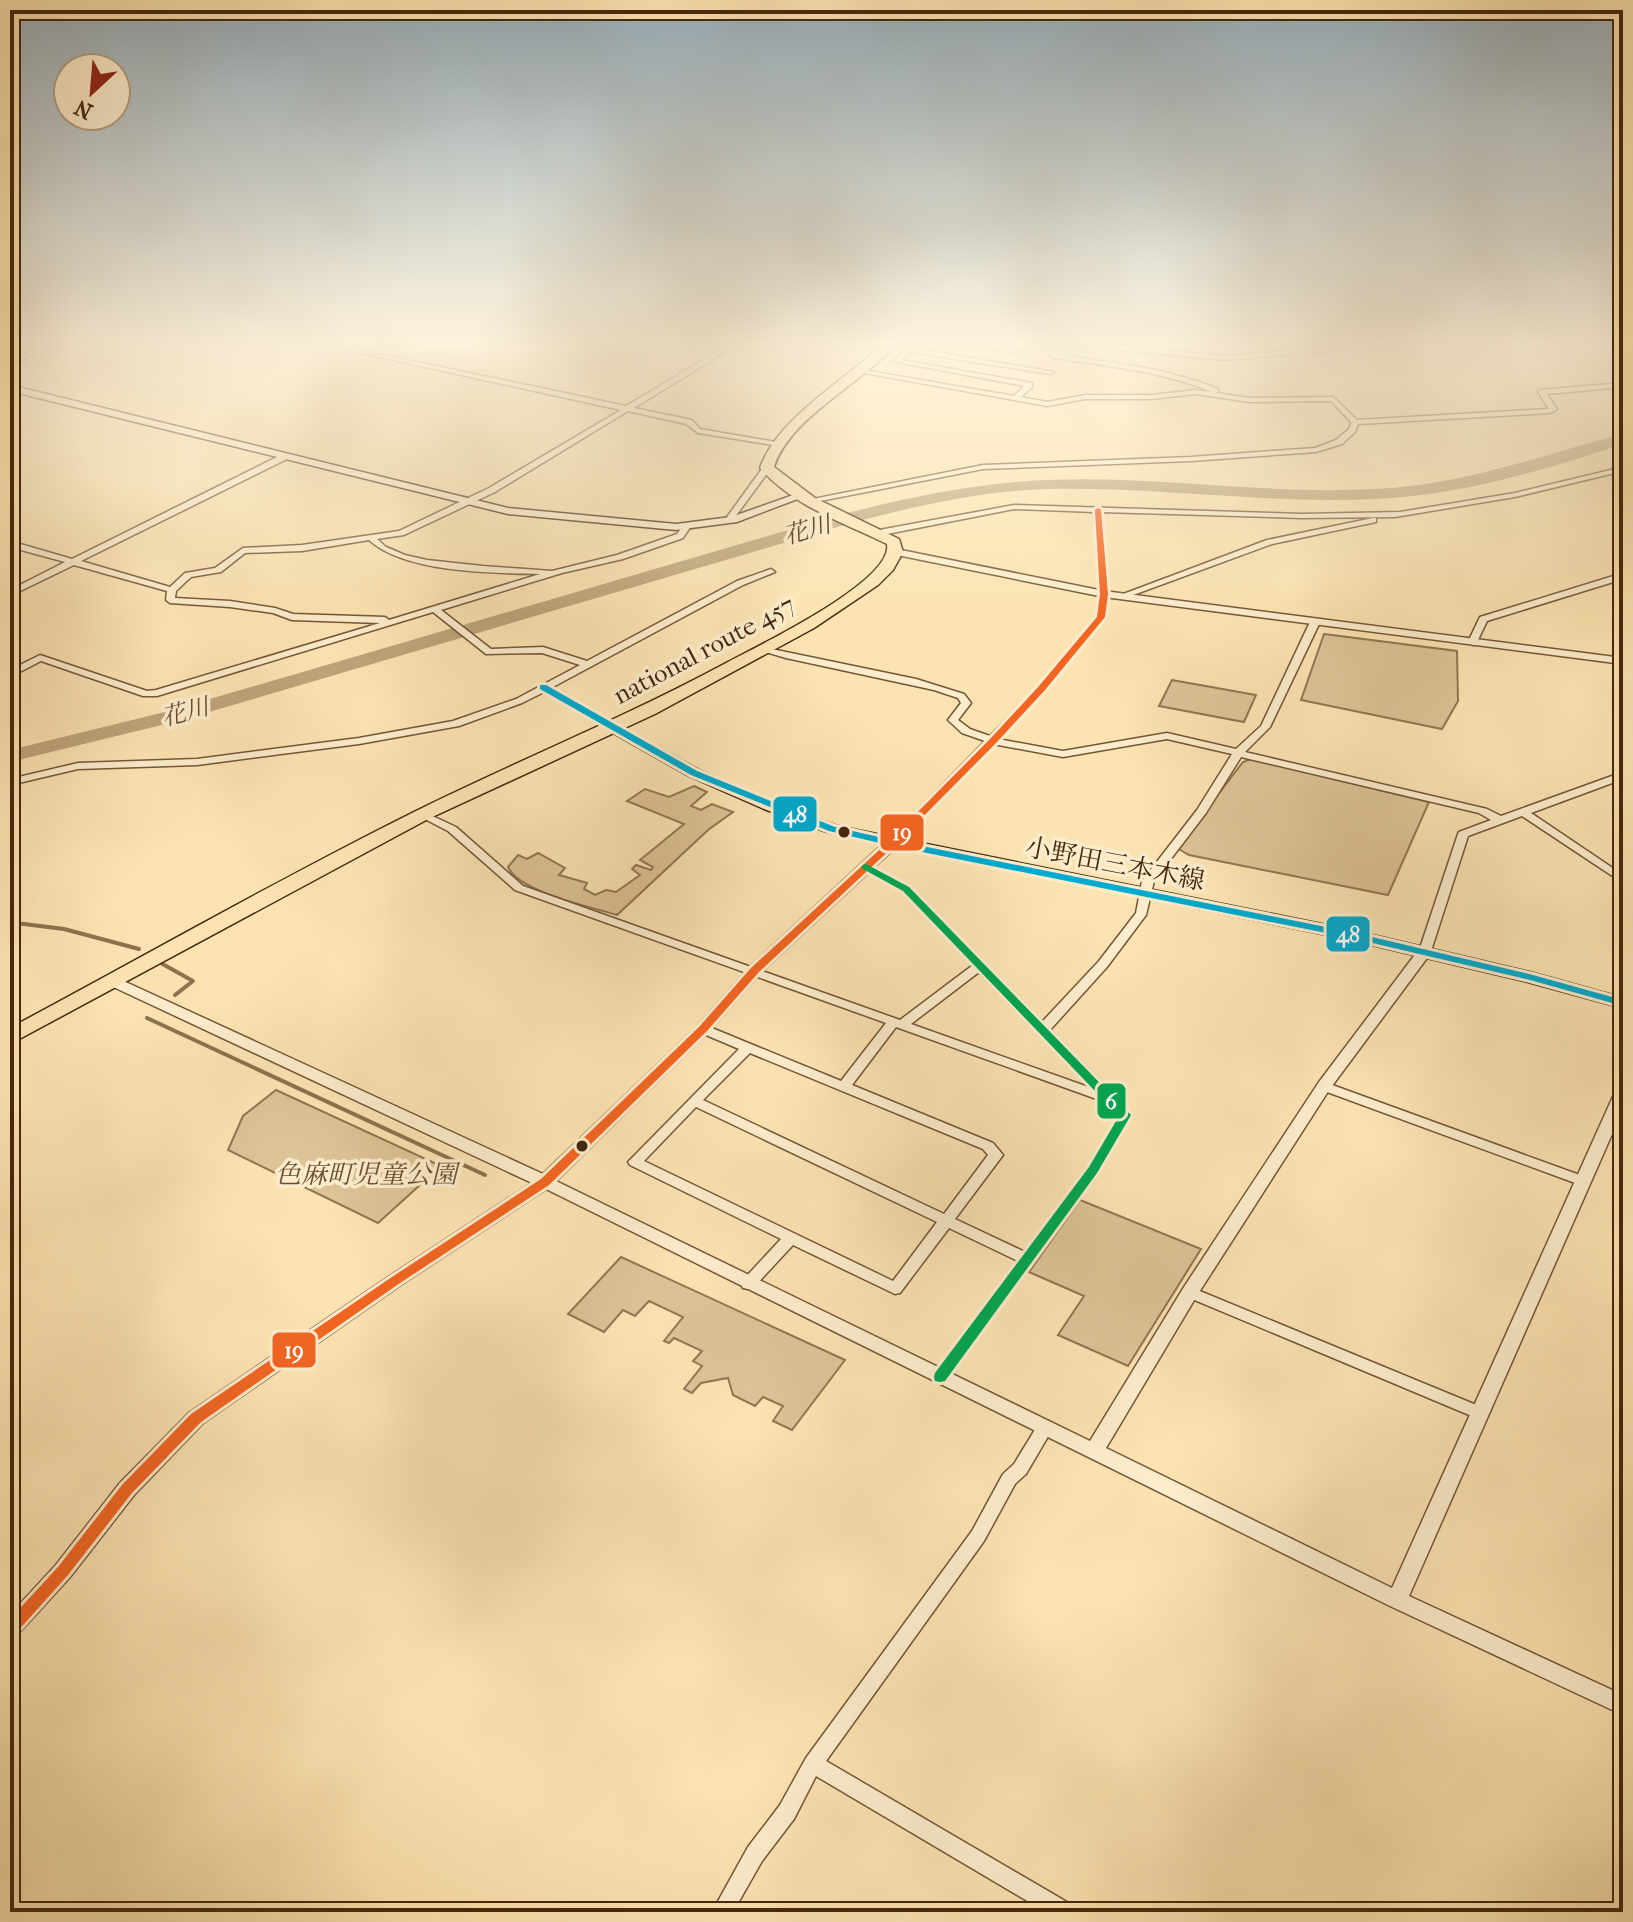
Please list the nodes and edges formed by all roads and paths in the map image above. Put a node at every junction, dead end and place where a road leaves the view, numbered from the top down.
1 (195, 434) edge
2 (581, 434) edge
3 (714, 434) edge
4 (788, 434) edge
5 (1348, 434) edge
6 (776, 444) junction
7 (286, 456) junction
8 (767, 468) junction
9 (1623, 469) edge
10 (808, 498) junction
11 (469, 502) junction
12 (1098, 510) junction
13 (1400, 514) junction
14 (733, 520) junction
15 (687, 526) junction
16 (877, 533) junction
17 (372, 539) junction
18 (10, 544) edge
19 (896, 552) junction
20 (70, 563) junction
21 (560, 571) junction
22 (771, 572) dead end
23 (1623, 576) edge
24 (172, 590) junction
25 (10, 593) edge
26 (1104, 594) junction
27 (1122, 596) junction
28 (439, 612) junction
29 (396, 620) junction
30 (1315, 622) junction
31 (1473, 642) junction
32 (765, 649) junction
33 (1623, 661) edge
34 (588, 664) junction
35 (10, 674) edge
36 (543, 687) junction
37 (613, 727) junction
38 (993, 741) junction
39 (1238, 753) junction
40 (1623, 775) edge
41 (10, 782) edge
42 (1523, 812) junction
43 (422, 815) junction
44 (1498, 819) junction
45 (892, 843) junction
46 (866, 867) junction
47 (1623, 880) edge
48 (1146, 895) junction
49 (1425, 951) junction
50 (981, 965) junction
51 (755, 970) junction
52 (112, 981) junction
53 (1623, 1003) edge
54 (898, 1022) junction
55 (1044, 1028) junction
56 (703, 1029) junction
57 (10, 1037) edge
58 (748, 1047) junction
59 (844, 1086) junction
60 (1324, 1086) junction
61 (1623, 1092) edge
62 (694, 1101) junction
63 (1115, 1101) junction
64 (1583, 1181) junction
65 (545, 1182) junction
66 (948, 1221) junction
67 (791, 1238) junction
68 (1027, 1259) junction
69 (748, 1284) junction
70 (1190, 1292) junction
71 (940, 1377) junction
72 (1480, 1413) junction
73 (1045, 1428) junction
74 (1094, 1451) junction
75 (1397, 1600) junction
76 (10, 1629) edge
77 (1623, 1705) edge
78 (813, 1764) junction
79 (722, 1912) edge
80 (1065, 1912) edge

1 - 7 main road
2 - 11 street
3 - 6 street
4 - 6 highway
5 - 10 street
6 - 8 highway
7 - 11 main road
7 - 20 street
8 - 10 highway
8 - 14 street
9 - 13 street
10 - 14 main road
10 - 16 highway
11 - 15 main road
11 - 17 street
12 - 13 street
12 - 16 street
12 - 26 street
13 - 27 street
14 - 15 main road
15 - 21 street
16 - 19 highway
17 - 21 street
17 - 24 street
18 - 20 street
19 - 26 street
19 - 32 highway, national route 457
20 - 24 street
20 - 25 street
21 - 28 street
22 - 34 street
23 - 31 street
24 - 29 street
26 - 27 street
26 - 38 street
27 - 30 street
28 - 29 street
28 - 34 street
29 - 35 street
30 - 31 street
30 - 39 street
31 - 33 street
32 - 37 highway, national route 457
32 - 38 street
34 - 36 street
36 - 37 street
36 - 41 street
37 - 43 highway, national route 457
37 - 45 main road, 小野田三本木線
38 - 39 street
38 - 45 street
39 - 44 street
39 - 48 street
40 - 42 street
42 - 44 street
42 - 47 street
43 - 51 street
43 - 52 highway, national route 457
44 - 49 street
45 - 46 street
45 - 48 main road, 小野田三本木線
46 - 50 street
46 - 51 street
48 - 49 main road, 小野田三本木線
48 - 55 street
49 - 53 main road, 小野田三本木線
49 - 60 street
50 - 54 street
50 - 55 street
51 - 54 street
51 - 56 street
52 - 57 highway, national route 457
52 - 65 street
54 - 59 street
54 - 63 street
55 - 63 street
56 - 58 street
56 - 65 street
58 - 59 street
58 - 62 street
59 - 66 street
60 - 64 street
60 - 70 street
61 - 64 street
62 - 66 street
62 - 67 street
63 - 68 street
64 - 72 street
65 - 69 street
65 - 76 street
66 - 67 street
66 - 68 street
67 - 69 street
68 - 71 street
69 - 71 street
70 - 72 street
70 - 74 street
71 - 73 street
72 - 75 street
73 - 74 street
73 - 78 street
74 - 75 street
75 - 77 street
78 - 79 street
78 - 80 street

